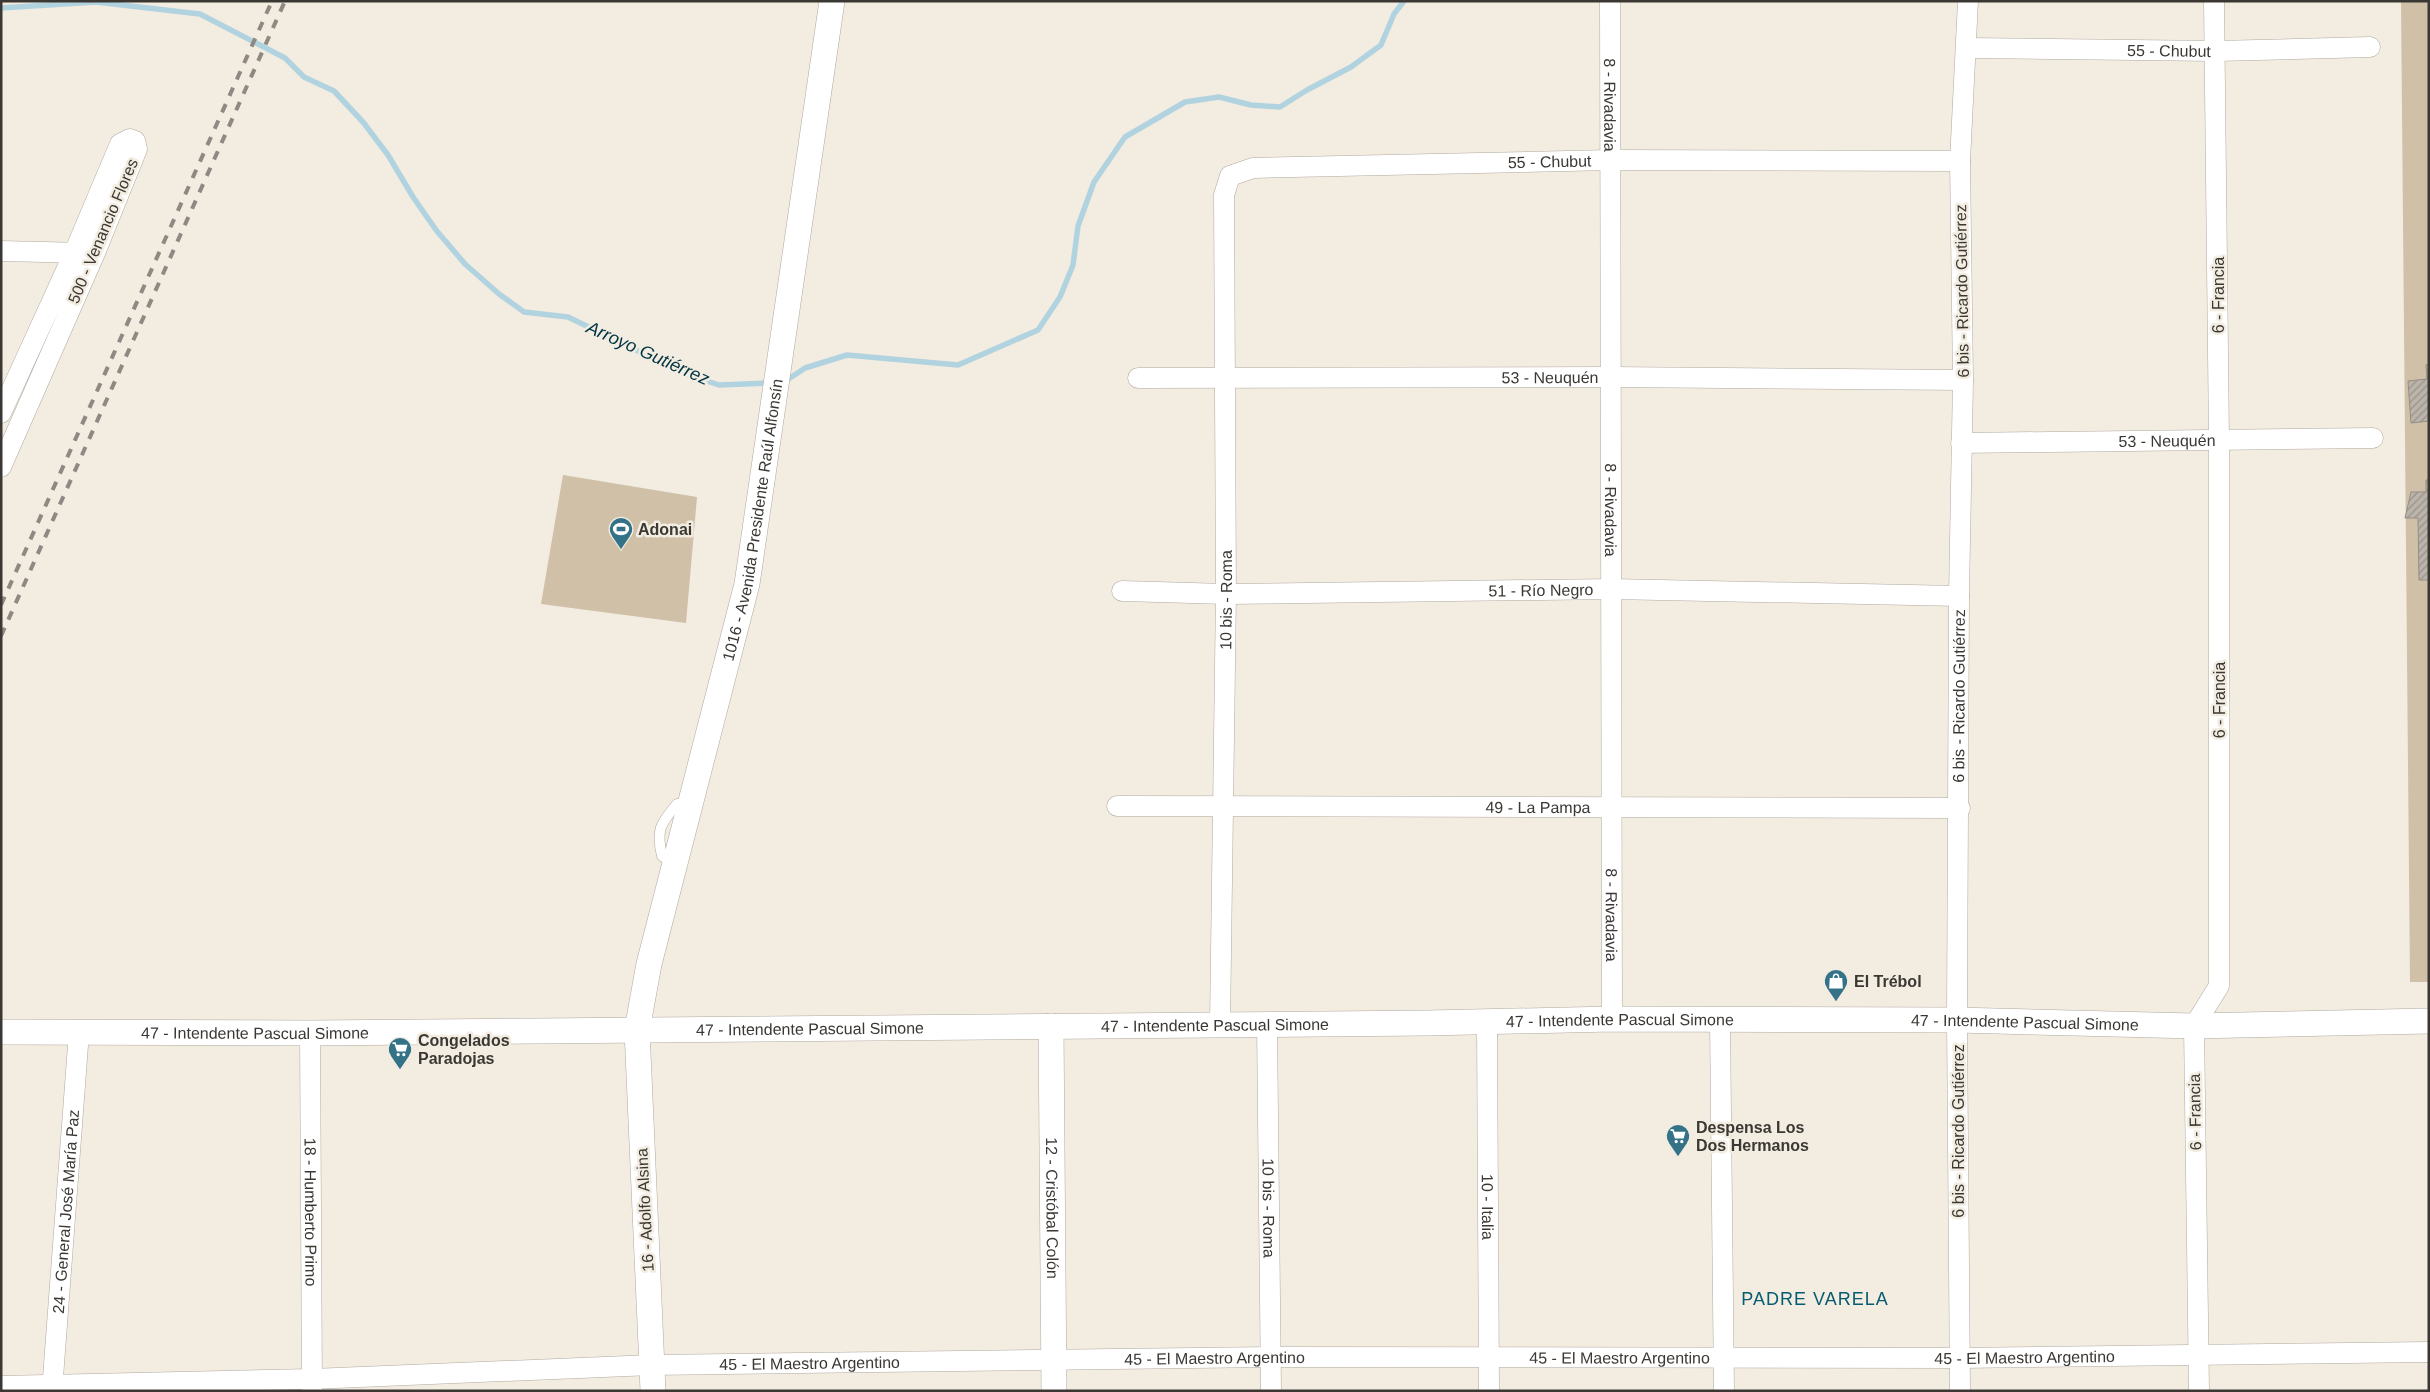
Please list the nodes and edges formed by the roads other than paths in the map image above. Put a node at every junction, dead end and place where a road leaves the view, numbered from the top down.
1 (832, 1) edge
2 (1610, 1) edge
3 (1968, 1) edge
4 (2214, 1) edge
5 (2370, 47) dead end
6 (1968, 48) junction
7 (2216, 51) junction
8 (1610, 160) junction
9 (1960, 161) junction
10 (1230, 176) joint
11 (1, 252) edge
12 (74, 252) junction
13 (95, 253) junction
14 (1611, 377) junction
15 (1138, 378) dead end
16 (1224, 378) junction
17 (1963, 380) junction
18 (2, 411) edge
19 (26, 411) junction
20 (2373, 438) dead end
21 (2219, 440) junction
22 (1962, 444) junction
23 (1, 467) edge
24 (1611, 589) junction
25 (1122, 591) dead end
26 (1226, 594) junction
27 (1959, 596) junction
28 (1117, 806) dead end
29 (1612, 806) junction
30 (1221, 807) junction
31 (1960, 808) junction
32 (1612, 1020) junction
33 (1957, 1020) junction
34 (1720, 1021) junction
35 (2429, 1021) edge
36 (1487, 1023) junction
37 (1267, 1024) junction
38 (1220, 1025) junction
39 (1051, 1026) junction
40 (2194, 1026) junction
41 (637, 1030) junction
42 (1, 1032) edge
43 (78, 1032) junction
44 (310, 1034) junction
45 (2429, 1352) edge
46 (2198, 1354) junction
47 (1270, 1357) junction
48 (1723, 1357) junction
49 (1489, 1358) junction
50 (1960, 1358) junction
51 (1054, 1361) junction
52 (652, 1365) junction
53 (312, 1385) edge
54 (1, 1386) edge
55 (52, 1388) edge
56 (654, 1391) edge
57 (1054, 1391) edge
58 (1271, 1391) edge
59 (1489, 1391) edge
60 (1724, 1391) edge
61 (1960, 1391) edge
62 (2199, 1391) edge

1 - 41 street, 1016 - Avenida Presidente Raúl Alfonsín
2 - 8 street, 8 - Rivadavia
3 - 6 street, 6 bis - Ricardo Gutiérrez
4 - 7 street, 6 - Francia
5 - 7 street, 55 - Chubut
6 - 7 street, 55 - Chubut
6 - 9 street, 6 bis - Ricardo Gutiérrez
7 - 21 street, 6 - Francia
8 - 9 street, 55 - Chubut
8 - 10 street, 55 - Chubut
8 - 14 street, 8 - Rivadavia
9 - 17 street, 6 bis - Ricardo Gutiérrez
10 - 16 street, 10 bis - Roma
11 - 12 street
12 - 13 street
12 - 13 street, 500 - Venancio Flores
12 - 18 street, 500 - Venancio Flores
13 - 19 street, 500 - Venancio Flores
14 - 16 street, 53 - Neuquén
14 - 17 street, 53 - Neuquén
14 - 24 street, 8 - Rivadavia
15 - 16 street, 53 - Neuquén
16 - 26 street, 10 bis - Roma
17 - 22 street, 6 bis - Ricardo Gutiérrez
18 - 19 street
19 - 23 street, 500 - Venancio Flores
20 - 21 street, 53 - Neuquén
21 - 22 street, 53 - Neuquén
21 - 40 street, 6 - Francia
22 - 27 street, 6 bis - Ricardo Gutiérrez
24 - 26 street, 51 - Río Negro
24 - 27 street, 51 - Río Negro
24 - 29 street, 8 - Rivadavia
25 - 26 street, 51 - Río Negro
26 - 30 street, 10 bis - Roma
27 - 31 street, 6 bis - Ricardo Gutiérrez
28 - 30 street, 49 - La Pampa
29 - 30 street, 49 - La Pampa
29 - 31 street, 49 - La Pampa
29 - 32 street, 8 - Rivadavia
30 - 38 street, 10 bis - Roma
31 - 33 street, 6 bis - Ricardo Gutiérrez
32 - 34 street, 47 - Intendente Pascual Simone
32 - 36 street, 47 - Intendente Pascual Simone
33 - 34 street, 47 - Intendente Pascual Simone
33 - 40 street, 47 - Intendente Pascual Simone
33 - 50 street, 6 bis - Ricardo Gutiérrez
34 - 48 street
35 - 40 street, 47 - Intendente Pascual Simone
36 - 37 street, 47 - Intendente Pascual Simone
36 - 49 street, 10 - Italia
37 - 38 street, 47 - Intendente Pascual Simone
37 - 47 street, 10 bis - Roma
38 - 39 street, 47 - Intendente Pascual Simone
39 - 41 street, 47 - Intendente Pascual Simone
39 - 51 street, 12 - Cristóbal Colón
40 - 46 street, 6 - Francia
41 - 44 street, 47 - Intendente Pascual Simone
41 - 52 street, 16 - Adolfo Alsina
42 - 43 street, 47 - Intendente Pascual Simone
43 - 44 street, 47 - Intendente Pascual Simone
43 - 55 street, 24 - General José María Paz
44 - 53 street, 18 - Humberto Primo
45 - 46 street, 45 - El Maestro Argentino
46 - 50 street, 45 - El Maestro Argentino
46 - 62 street, 6 - Francia
47 - 49 street, 45 - El Maestro Argentino
47 - 51 street, 45 - El Maestro Argentino
47 - 58 street, 10 bis - Roma
48 - 49 street, 45 - El Maestro Argentino
48 - 50 street, 45 - El Maestro Argentino
48 - 60 street
49 - 59 street, 10 - Italia
50 - 61 street, 6 bis - Ricardo Gutiérrez
51 - 52 street, 45 - El Maestro Argentino
51 - 57 street, 12 - Cristóbal Colón
52 - 53 street, 45 - El Maestro Argentino
52 - 56 street, 16 - Adolfo Alsina
53 - 55 street, 45 - El Maestro Argentino
54 - 55 street, 45 - El Maestro Argentino

